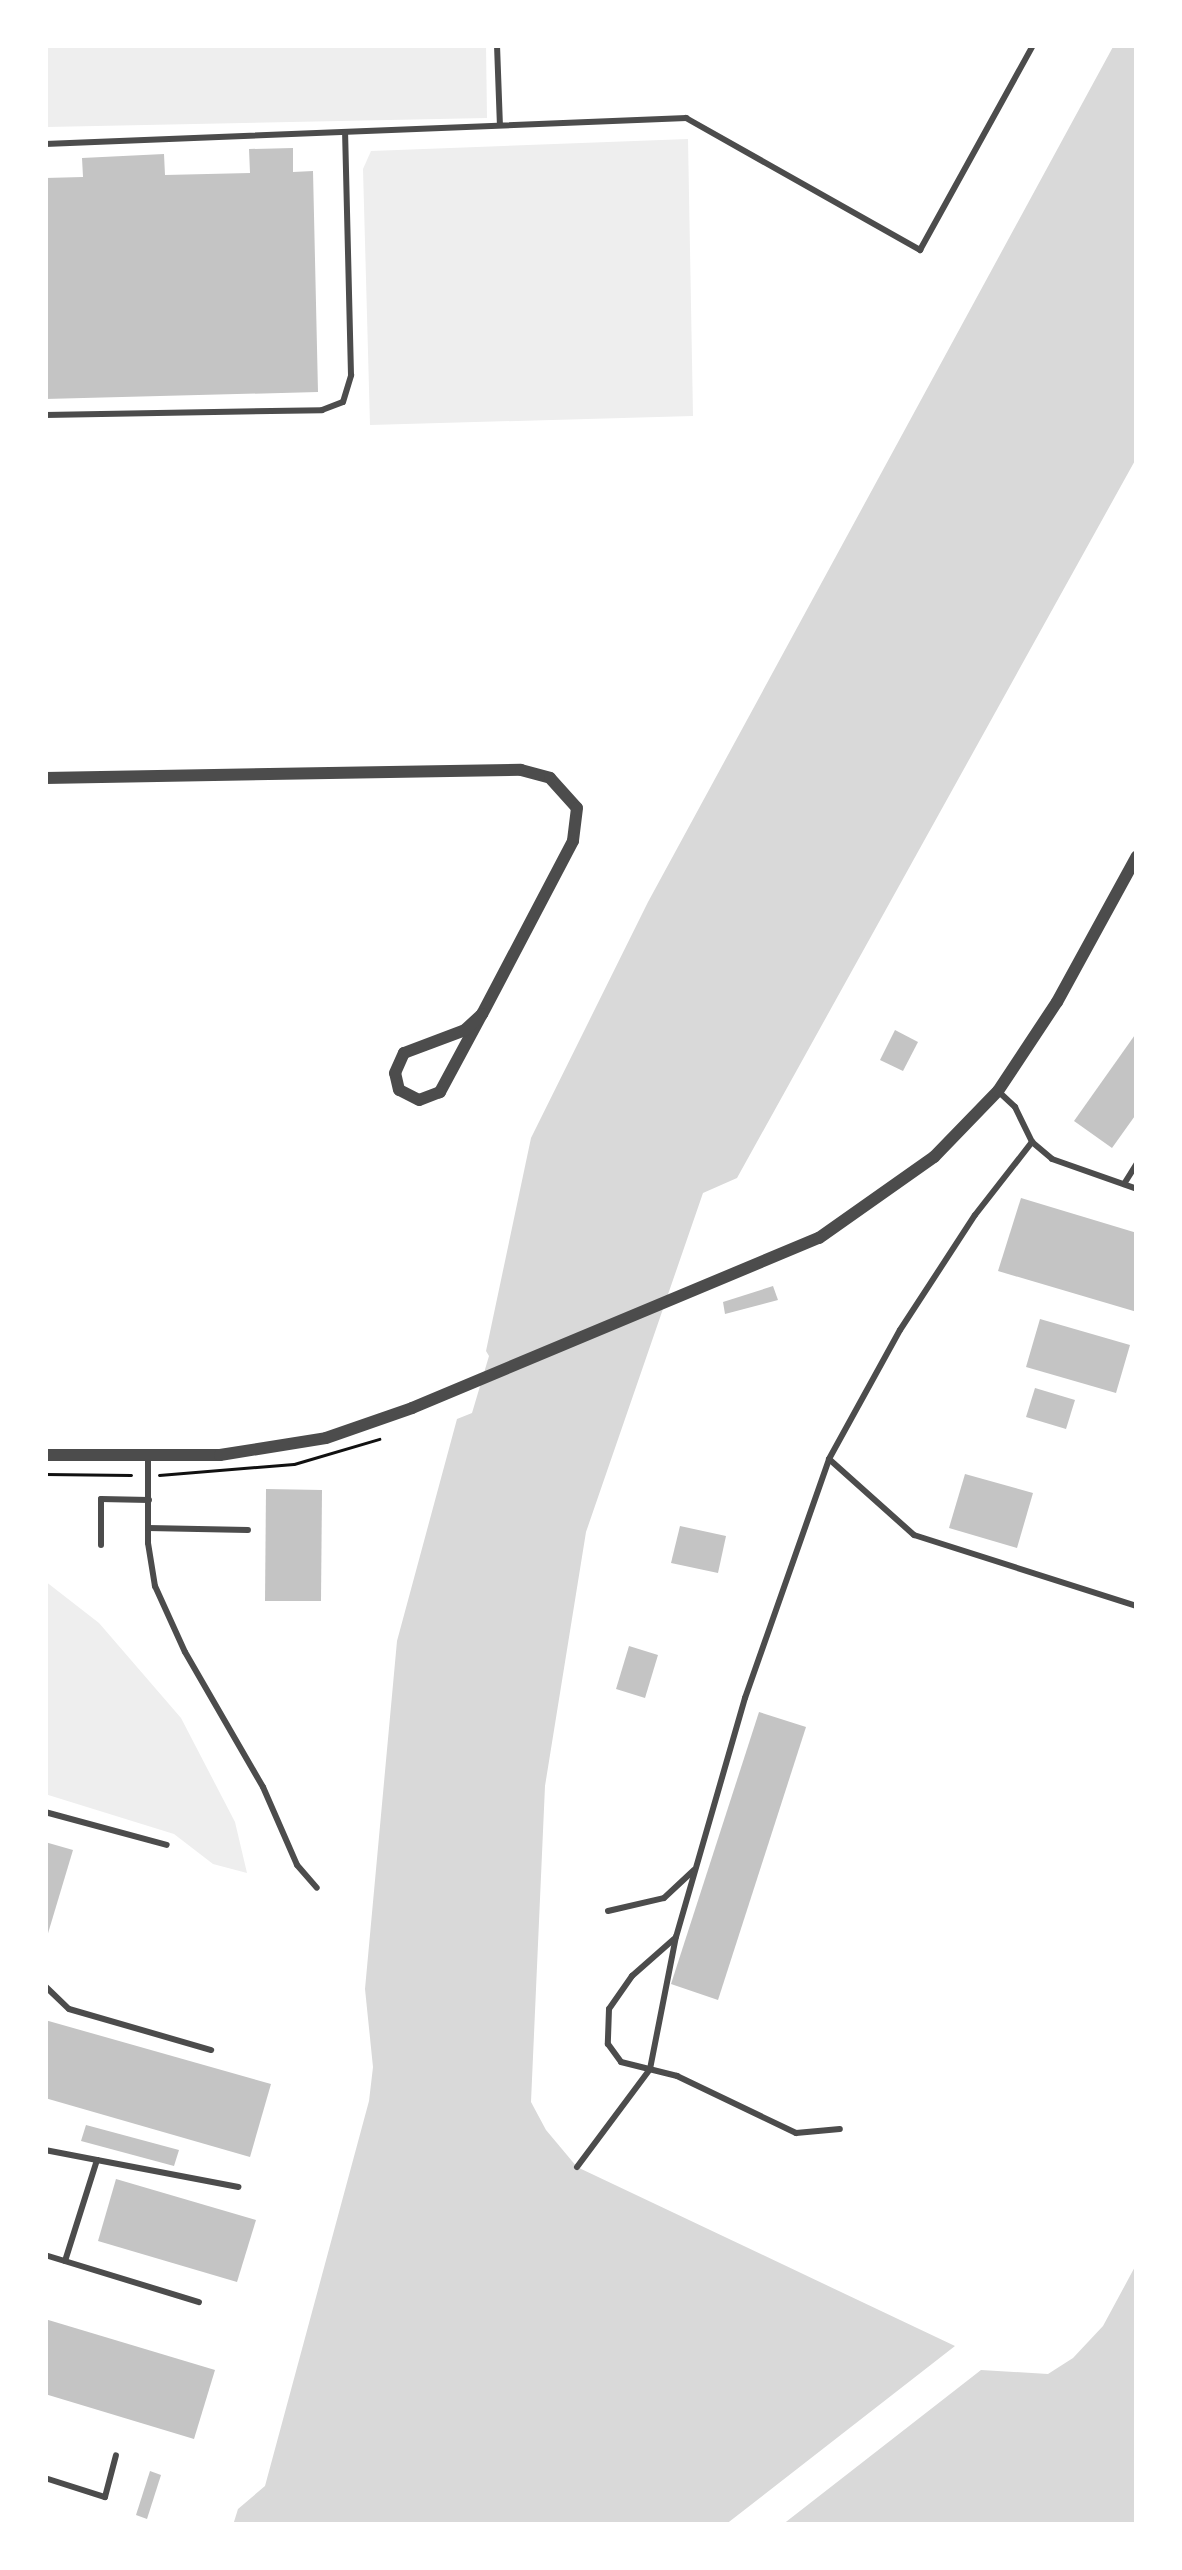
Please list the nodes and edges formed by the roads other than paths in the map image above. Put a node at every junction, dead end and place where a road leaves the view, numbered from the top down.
1 (497, 45) edge
2 (1034, 45) edge
3 (500, 126) junction
4 (345, 132) junction
5 (45, 144) edge
6 (45, 415) edge
7 (45, 778) edge
8 (1137, 856) edge
9 (482, 1014) junction
10 (998, 1091) junction
11 (1032, 1142) junction
12 (1137, 1163) edge
13 (1124, 1184) junction
14 (1137, 1189) edge
15 (45, 1455) edge
16 (148, 1456) junction
17 (829, 1459) junction
18 (148, 1500) junction
19 (148, 1528) junction
20 (248, 1530) dead end
21 (101, 1544) dead end
22 (1137, 1606) edge
23 (45, 1812) edge
24 (166, 1845) dead end
25 (698, 1866) junction
26 (317, 1888) dead end
27 (608, 1911) dead end
28 (676, 1937) junction
29 (45, 1986) edge
30 (211, 2050) dead end
31 (650, 2069) junction
32 (840, 2129) dead end
33 (45, 2150) edge
34 (97, 2160) junction
35 (577, 2167) dead end
36 (238, 2188) dead end
37 (45, 2255) edge
38 (64, 2261) junction
39 (199, 2302) dead end
40 (116, 2455) dead end
41 (45, 2478) edge

1 - 3 lane
2 - 3 lane
3 - 4 lane
4 - 5 lane
4 - 6 lane
7 - 9 street
8 - 10 street
9 - 9 street
10 - 11 lane
10 - 16 street
11 - 13 lane
11 - 17 lane
12 - 13 lane
13 - 14 lane
15 - 16 street
16 - 18 lane
17 - 22 lane
17 - 25 lane
18 - 19 lane
18 - 21 lane
19 - 20 lane
19 - 26 lane
23 - 24 lane
25 - 27 lane
25 - 28 lane
28 - 31 lane
28 - 31 lane
29 - 30 lane
31 - 32 lane
31 - 35 lane
33 - 34 lane
34 - 36 lane
34 - 38 lane
37 - 38 lane
38 - 39 lane
40 - 41 lane

